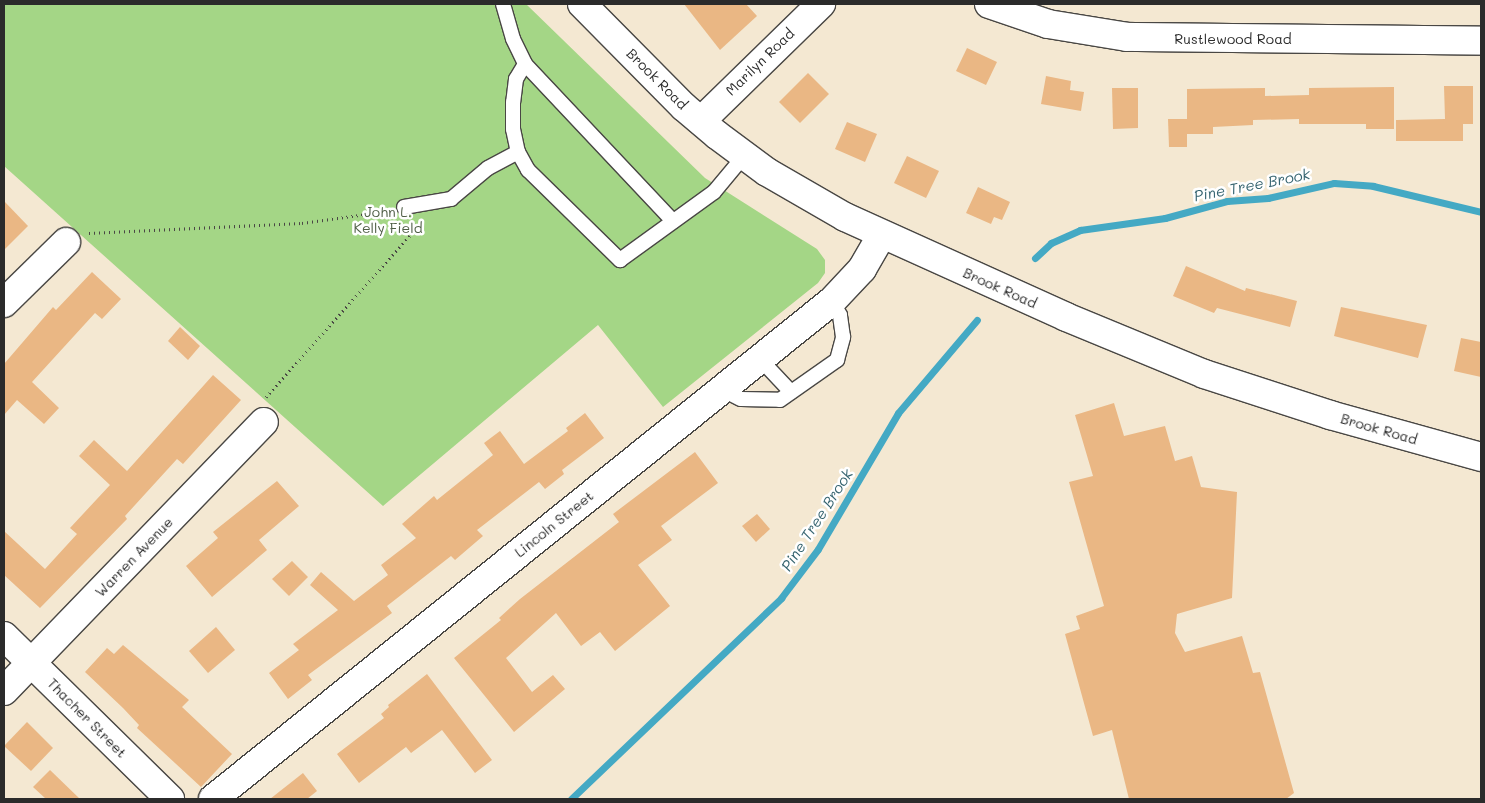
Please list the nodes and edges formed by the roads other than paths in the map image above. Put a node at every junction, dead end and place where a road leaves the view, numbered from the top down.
1 (502, 4) edge
2 (582, 4) edge
3 (821, 4) edge
4 (989, 4) edge
5 (1481, 40) edge
6 (525, 64) junction
7 (701, 121) junction
8 (518, 152) junction
9 (744, 156) junction
10 (404, 208) road end
11 (673, 221) junction
12 (882, 235) junction
13 (66, 242) road end
14 (832, 301) junction
15 (4, 303) edge
16 (760, 359) junction
17 (722, 389) junction
18 (791, 392) junction
19 (264, 422) road end
20 (1481, 457) edge
21 (4, 636) edge
22 (31, 663) junction
23 (4, 691) edge
24 (170, 799) edge
25 (212, 799) edge

1 - 6 lane
2 - 7 street, Brook Road
3 - 7 street, Marilyn Road
4 - 5 street, Rustlewood Road
6 - 8 lane
6 - 11 lane
7 - 9 street, Brook Road
8 - 10 lane
8 - 11 lane
9 - 11 lane
9 - 12 street, Brook Road
12 - 14 street, Lincoln Street
12 - 20 street, Brook Road
13 - 15 street
14 - 16 street, Lincoln Street
14 - 18 lane
16 - 17 street, Lincoln Street
16 - 18 lane
17 - 18 lane
17 - 25 street, Lincoln Street
19 - 22 street, Warren Avenue
21 - 22 street, Thacher Street
22 - 23 street, Warren Avenue
22 - 24 street, Thacher Street

